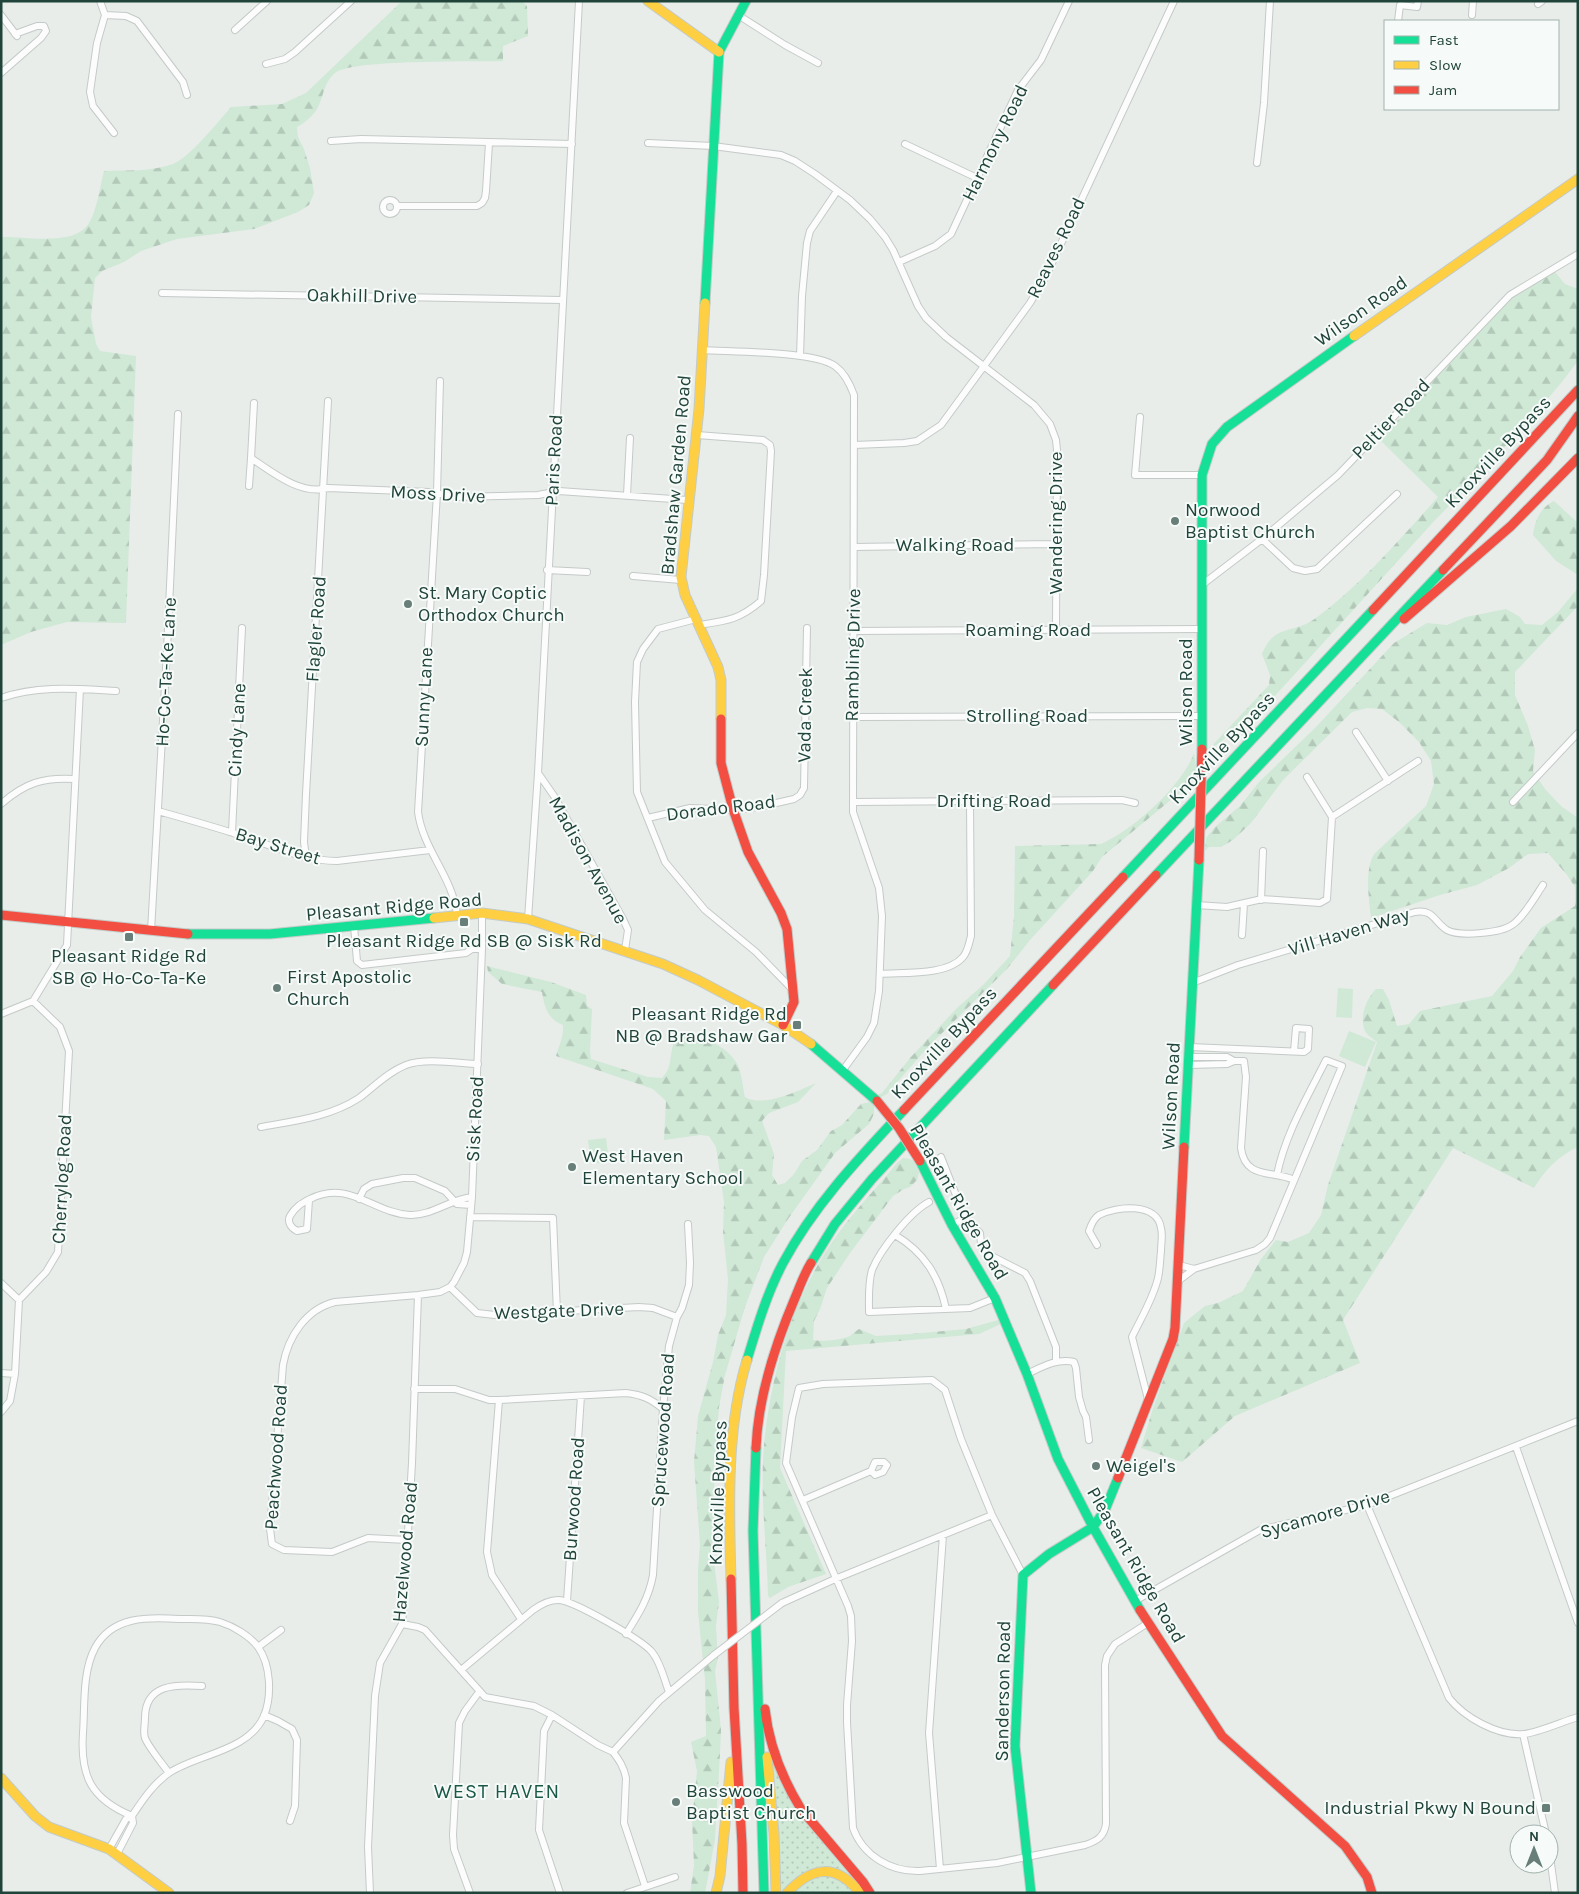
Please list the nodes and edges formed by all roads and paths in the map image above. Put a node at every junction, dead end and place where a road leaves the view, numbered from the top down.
1 (100, 1) edge
2 (267, 1) edge
3 (351, 1) edge
4 (579, 1) edge
5 (648, 1) edge
6 (746, 1) edge
7 (1069, 1) edge
8 (1174, 1) edge
9 (1270, 1) edge
10 (1418, 1) edge
11 (1473, 1) edge
12 (1472, 14) dead end
13 (1, 15) edge
14 (105, 15) junction
15 (738, 15) junction
16 (1398, 20) edge
17 (235, 30) dead end
18 (719, 52) junction
19 (818, 63) dead end
20 (266, 64) dead end
21 (1, 73) edge
22 (187, 95) dead end
23 (114, 133) dead end
24 (331, 141) dead end
25 (489, 143) junction
26 (648, 143) dead end
27 (572, 144) junction
28 (906, 144) dead end
29 (713, 146) junction
30 (1257, 163) dead end
31 (977, 178) junction
32 (1578, 179) edge
33 (837, 191) junction
34 (398, 206) dead end
35 (1578, 254) edge
36 (899, 262) junction
37 (162, 293) dead end
38 (562, 300) junction
39 (702, 350) junction
40 (800, 356) junction
41 (983, 366) junction
42 (440, 381) dead end
43 (1578, 390) edge
44 (328, 401) dead end
45 (254, 403) dead end
46 (178, 414) dead end
47 (1578, 416) edge
48 (1140, 417) dead end
49 (697, 435) junction
50 (630, 438) dead end
51 (854, 445) junction
52 (251, 458) junction
53 (1578, 458) edge
54 (1202, 476) junction
55 (249, 486) dead end
56 (322, 490) junction
57 (436, 493) junction
58 (552, 494) junction
59 (1397, 494) dead end
60 (627, 495) junction
61 (687, 500) junction
62 (1262, 539) junction
63 (1057, 544) junction
64 (854, 547) junction
65 (547, 570) junction
66 (587, 572) dead end
67 (633, 576) dead end
68 (681, 580) junction
69 (1203, 584) junction
70 (698, 622) junction
71 (242, 628) dead end
72 (807, 628) dead end
73 (1056, 629) junction
74 (1202, 629) junction
75 (853, 631) junction
76 (1384, 631) junction
77 (80, 689) junction
78 (116, 691) dead end
79 (1, 698) edge
80 (1202, 716) junction
81 (852, 717) junction
82 (1356, 732) dead end
83 (1578, 733) edge
84 (1418, 761) dead end
85 (538, 773) junction
86 (1307, 777) dead end
87 (75, 779) junction
88 (1388, 781) junction
89 (794, 799) joint
90 (853, 802) junction
91 (970, 802) junction
92 (1513, 802) dead end
93 (1135, 803) dead end
94 (1, 804) edge
95 (733, 809) junction
96 (158, 811) junction
97 (1332, 817) junction
98 (648, 818) junction
99 (232, 832) junction
100 (430, 850) junction
101 (1263, 851) dead end
102 (306, 858) junction
103 (1543, 885) dead end
104 (1261, 900) junction
105 (1244, 904) junction
106 (1196, 905) junction
107 (482, 913) junction
108 (1, 915) edge
109 (456, 915) junction
110 (528, 919) junction
111 (69, 921) junction
112 (354, 926) junction
113 (151, 931) junction
114 (1242, 935) dead end
115 (482, 949) junction
116 (625, 950) junction
117 (880, 974) junction
118 (1192, 982) junction
119 (793, 990) junction
120 (33, 1001) junction
121 (1, 1014) edge
122 (783, 1024) junction
123 (1190, 1047) junction
124 (1294, 1051) dead end
125 (1189, 1061) junction
126 (478, 1064) junction
127 (843, 1070) junction
128 (261, 1128) dead end
129 (941, 1157) dead end
130 (1277, 1175) junction
131 (1294, 1180) junction
132 (472, 1197) junction
133 (360, 1198) junction
134 (309, 1200) junction
135 (454, 1201) junction
136 (929, 1202) dead end
137 (471, 1205) junction
138 (470, 1217) junction
139 (965, 1218) junction
140 (688, 1224) dead end
141 (952, 1225) junction
142 (895, 1235) junction
143 (1097, 1245) dead end
144 (1179, 1265) junction
145 (1194, 1269) junction
146 (1178, 1281) junction
147 (1, 1283) edge
148 (450, 1287) junction
149 (418, 1295) junction
150 (995, 1298) junction
151 (20, 1300) junction
152 (946, 1309) junction
153 (558, 1312) junction
154 (677, 1317) junction
155 (1056, 1362) junction
156 (1, 1373) edge
157 (15, 1374) junction
158 (1027, 1374) junction
159 (414, 1389) junction
160 (581, 1396) junction
161 (499, 1400) junction
162 (1149, 1403) junction
163 (663, 1409) junction
164 (1, 1412) edge
165 (1578, 1421) edge
166 (1089, 1440) dead end
167 (1516, 1447) junction
168 (871, 1471) dead end
169 (803, 1500) junction
170 (1367, 1505) junction
171 (992, 1515) junction
172 (1093, 1527) junction
173 (943, 1535) junction
174 (407, 1540) junction
175 (1023, 1575) junction
176 (835, 1579) junction
177 (567, 1601) junction
178 (1135, 1601) junction
179 (521, 1619) junction
180 (1578, 1622) edge
181 (1148, 1623) junction
182 (402, 1624) junction
183 (281, 1630) dead end
184 (626, 1634) junction
185 (258, 1647) junction
186 (757, 1656) junction
187 (461, 1670) junction
188 (202, 1686) dead end
189 (479, 1692) junction
190 (669, 1692) junction
191 (734, 1708) junction
192 (264, 1715) junction
193 (552, 1715) junction
194 (766, 1717) junction
195 (1578, 1717) edge
196 (1523, 1734) junction
197 (612, 1752) junction
198 (169, 1773) junction
199 (1, 1778) edge
200 (132, 1816) junction
201 (290, 1821) dead end
202 (1544, 1824) edge
203 (113, 1851) junction
204 (1026, 1858) junction
205 (940, 1869) junction
206 (1552, 1874) edge
207 (675, 1877) dead end
208 (645, 1886) junction
209 (169, 1893) edge
210 (370, 1893) edge
211 (470, 1893) edge
212 (560, 1893) edge
213 (628, 1893) edge
214 (716, 1893) edge
215 (742, 1893) edge
216 (764, 1893) edge
217 (776, 1893) edge
218 (787, 1893) edge
219 (860, 1893) edge
220 (870, 1893) edge
221 (1031, 1893) edge
222 (1372, 1893) edge
223 (1555, 1893) edge

1 - 14 street
2 - 17 street
3 - 20 street
4 - 27 street, Paris Road
5 - 18 main road
6 - 15 main road, Bradshaw Garden Road
7 - 31 street, Harmony Road
8 - 41 street, Reaves Road
9 - 30 street
10 - 16 street
11 - 12 street
13 - 21 street
14 - 22 street
14 - 23 street
15 - 18 main road, Bradshaw Garden Road
15 - 19 street
18 - 29 main road, Bradshaw Garden Road
24 - 25 street
25 - 27 street
25 - 34 street
26 - 29 street, Wandering Drive
27 - 38 street, Paris Road
28 - 31 street
29 - 33 street, Wandering Drive
29 - 39 main road, Bradshaw Garden Road
31 - 36 street, Harmony Road
32 - 54 main road, Wilson Road
33 - 36 street, Wandering Drive
33 - 40 street
35 - 62 street, Peltier Road
36 - 41 street, Wandering Drive
37 - 38 street, Oakhill Drive
38 - 58 street, Paris Road
39 - 40 street, Rambling Drive
39 - 49 main road, Bradshaw Garden Road
40 - 51 street, Rambling Drive
41 - 51 street, Reaves Road
41 - 63 street, Wandering Drive
42 - 57 street, Sunny Lane
43 - 191 main road, Knoxville Bypass
44 - 56 street, Flagler Road
45 - 52 street
46 - 96 street, Ho-Co-Ta-Ke Lane
47 - 76 main road, Knoxville Bypass
48 - 54 street
49 - 61 main road, Bradshaw Garden Road
49 - 70 street
50 - 60 street
51 - 64 street, Rambling Drive
52 - 55 street
52 - 56 street, Moss Drive
53 - 76 main road
54 - 69 main road, Wilson Road
56 - 57 street, Moss Drive
56 - 102 street, Flagler Road
57 - 58 street, Moss Drive
57 - 100 street, Sunny Lane
58 - 60 street, Moss Drive
58 - 65 street, Paris Road
59 - 62 street
60 - 61 street, Moss Drive
61 - 68 main road, Bradshaw Garden Road
62 - 69 street, Peltier Road
63 - 64 street, Walking Road
63 - 73 street, Wandering Drive
64 - 75 street, Rambling Drive
65 - 66 street
65 - 85 street, Paris Road
67 - 68 street
68 - 70 main road, Bradshaw Garden Road
69 - 74 main road, Wilson Road
70 - 95 main road, Bradshaw Garden Road
70 - 98 street
71 - 99 street, Cindy Lane
72 - 89 street, Vada Creek
73 - 74 street, Roaming Road
73 - 75 street, Roaming Road
74 - 80 main road, Wilson Road
75 - 81 street, Rambling Drive
76 - 186 main road, Knoxville Bypass
77 - 78 street
77 - 79 street
77 - 87 street
80 - 81 street, Strolling Road
80 - 106 main road, Wilson Road, bridge
81 - 90 street, Rambling Drive
82 - 88 street
83 - 92 street
84 - 88 street
85 - 110 street, Paris Road
85 - 116 street, Madison Avenue
86 - 97 street
87 - 94 street
87 - 111 street
88 - 97 street
89 - 95 street, Dorado Road
90 - 91 street, Drifting Road
90 - 117 street, Rambling Drive
91 - 93 street, Drifting Road
91 - 117 street
95 - 98 street, Dorado Road
95 - 119 main road, Bradshaw Garden Road
96 - 99 street, Bay Street
96 - 113 street, Ho-Co-Ta-Ke Lane
97 - 104 street
98 - 119 street
99 - 102 street, Bay Street
100 - 102 street, Bay Street
100 - 109 street, Sunny Lane
101 - 104 street
103 - 118 street, Vill Haven Way
104 - 105 street
105 - 106 street
105 - 114 street
106 - 118 main road, Wilson Road
107 - 109 main road, Pleasant Ridge Road
107 - 110 main road, Pleasant Ridge Road
107 - 115 street, Sisk Road
108 - 111 main road, Pleasant Ridge Road
109 - 112 main road, Pleasant Ridge Road
110 - 116 main road, Pleasant Ridge Road
111 - 113 main road, Pleasant Ridge Road
111 - 120 street
112 - 113 main road, Pleasant Ridge Road
112 - 115 street
115 - 126 street, Sisk Road
116 - 122 main road, Pleasant Ridge Road
117 - 127 street, Rambling Drive
118 - 123 main road, Wilson Road
119 - 122 main road, Bradshaw Garden Road
120 - 121 street
120 - 151 street, Cherrylog Road
122 - 127 main road, Pleasant Ridge Road
123 - 124 street
123 - 125 main road, Wilson Road
125 - 130 street
125 - 144 main road, Wilson Road
126 - 128 street
126 - 132 street, Sisk Road
127 - 141 main road, Pleasant Ridge Road, bridge
129 - 139 street
130 - 131 street
130 - 131 street
131 - 145 street
132 - 135 street
132 - 137 street, Sisk Road
133 - 134 street
133 - 135 street
133 - 135 street
134 - 134 street
135 - 137 street
136 - 142 street
137 - 138 street, Sisk Road
138 - 148 street, Sisk Road
138 - 153 street
139 - 141 street
139 - 155 street
140 - 154 street, Sprucewood Road
141 - 150 main road, Pleasant Ridge Road
142 - 152 street
142 - 152 street
143 - 162 street
144 - 145 street
144 - 146 main road, Wilson Road
145 - 146 street
146 - 162 main road, Wilson Road
147 - 151 street
148 - 149 street
148 - 153 street, Westgate Drive
149 - 159 street, Hazelwood Road
149 - 174 street, Peachwood Road
150 - 152 street
150 - 158 main road, Pleasant Ridge Road
151 - 157 street
153 - 154 street, Westgate Drive
154 - 163 street, Sprucewood Road
155 - 158 street
155 - 166 street
156 - 157 street
157 - 164 street
158 - 172 main road, Pleasant Ridge Road
159 - 161 street
159 - 174 street, Hazelwood Road
160 - 161 street
160 - 163 street
160 - 177 street, Burwood Road
161 - 179 street
162 - 172 main road, Wilson Road
163 - 184 street, Sprucewood Road
165 - 167 street, Sycamore Drive
167 - 170 street, Sycamore Drive
167 - 180 street
168 - 169 street
169 - 171 street
169 - 176 street
170 - 178 street, Sycamore Drive
170 - 196 street
171 - 173 street
171 - 175 street
172 - 175 main road
172 - 178 main road, Pleasant Ridge Road
173 - 176 street
173 - 205 street
174 - 182 street, Hazelwood Road
175 - 204 main road, Sanderson Road
176 - 190 street, bridge
176 - 205 street
177 - 179 street
177 - 184 street
178 - 181 main road, Pleasant Ridge Road
179 - 187 street
181 - 204 street
181 - 222 main road, Pleasant Ridge Road
182 - 187 street
182 - 210 street, Hazelwood Road
183 - 185 street
184 - 190 street
185 - 192 street
185 - 200 street
186 - 194 main road
186 - 216 main road, Knoxville Bypass
187 - 189 street
188 - 198 street
189 - 193 street
189 - 211 street
190 - 197 street
191 - 214 main road
191 - 215 main road, Knoxville Bypass
192 - 198 street
192 - 201 street
193 - 197 street
193 - 212 street
194 - 217 main road
194 - 220 main road
195 - 196 street
196 - 202 street
197 - 208 street
198 - 200 street
199 - 203 main road
200 - 203 street
203 - 209 main road
204 - 205 street
204 - 221 main road, Sanderson Road
206 - 223 street
207 - 208 street
208 - 213 street
218 - 219 main road

